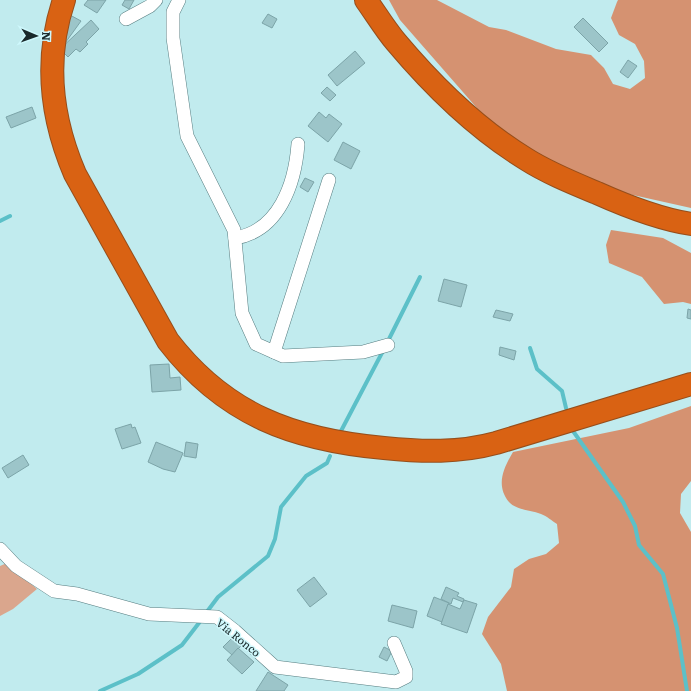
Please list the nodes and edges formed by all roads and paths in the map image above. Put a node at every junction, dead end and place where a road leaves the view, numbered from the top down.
1 (64, 0) edge
2 (156, 0) edge
3 (179, 0) edge
4 (366, 0) edge
5 (126, 19) dead end
6 (298, 144) dead end
7 (329, 180) dead end
8 (691, 224) edge
9 (235, 238) junction
10 (388, 345) dead end
11 (274, 352) junction
12 (691, 384) edge
13 (0, 549) edge
14 (394, 643) dead end

1 - 12 highway
2 - 5 street
3 - 9 street
4 - 8 highway
6 - 9 street
7 - 11 street
9 - 11 street
10 - 11 street
13 - 14 street, Via Ronco

